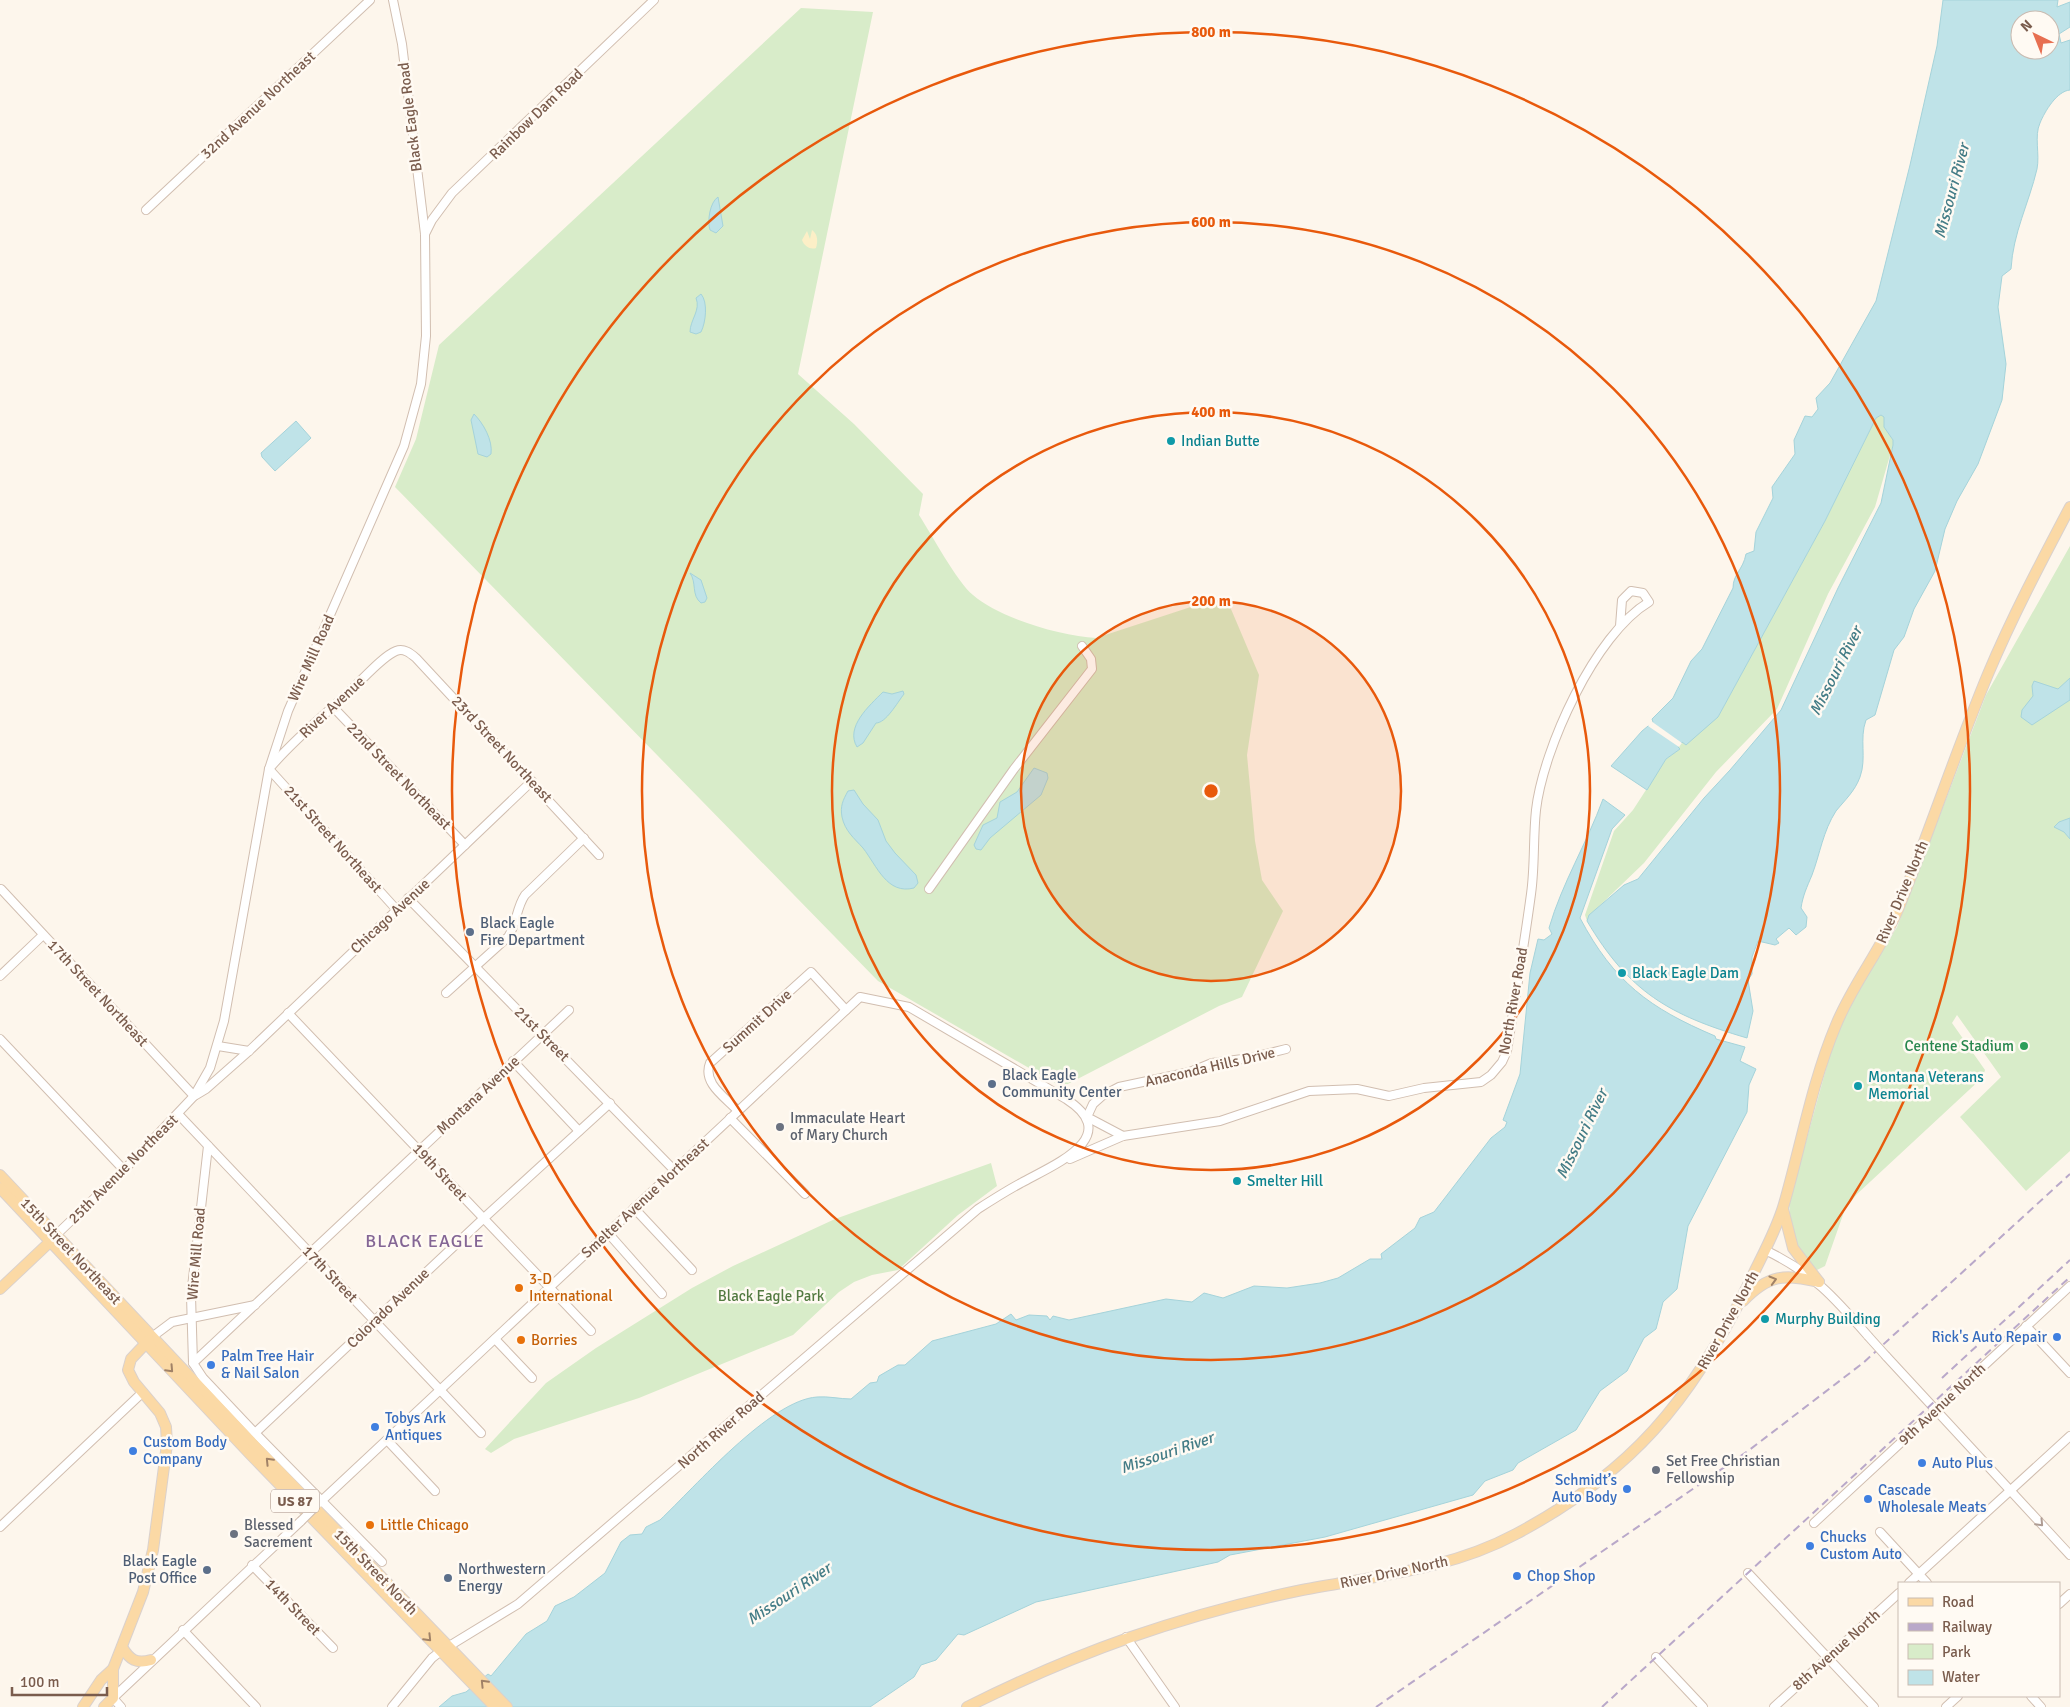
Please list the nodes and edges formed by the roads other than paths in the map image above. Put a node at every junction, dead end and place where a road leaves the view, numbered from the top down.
1 (370, 0) edge
2 (393, 0) edge
3 (654, 0) edge
4 (146, 210) dead end
5 (425, 234) junction
6 (2070, 507) edge
7 (1620, 626) junction
8 (1082, 646) dead end
9 (399, 650) joint
10 (333, 707) junction
11 (269, 769) junction
12 (532, 781) junction
13 (584, 838) junction
14 (465, 844) junction
15 (599, 855) dead end
16 (929, 888) dead end
17 (1, 889) dead end
18 (408, 898) junction
19 (396, 909) junction
20 (44, 935) junction
21 (475, 966) junction
22 (0, 976) edge
23 (446, 994) dead end
24 (569, 1010) dead end
25 (846, 1010) junction
26 (288, 1013) junction
27 (543, 1035) junction
28 (0, 1039) edge
29 (218, 1046) junction
30 (1286, 1049) dead end
31 (249, 1051) junction
32 (513, 1061) junction
33 (200, 1088) joint
34 (194, 1096) junction
35 (610, 1103) junction
36 (738, 1111) junction
37 (179, 1115) junction
38 (1087, 1117) junction
39 (730, 1118) junction
40 (579, 1131) junction
41 (1123, 1136) junction
42 (208, 1146) junction
43 (419, 1149) junction
44 (1060, 1164) junction
45 (124, 1170) junction
46 (675, 1170) junction
47 (0, 1175) edge
48 (0, 1188) edge
49 (805, 1194) dead end
50 (634, 1208) junction
51 (1783, 1209) junction
52 (484, 1218) junction
53 (608, 1233) junction
54 (53, 1238) junction
55 (1765, 1250) junction
56 (309, 1253) junction
57 (692, 1270) dead end
58 (1819, 1282) junction
59 (2070, 1286) edge
60 (550, 1287) junction
61 (0, 1289) edge
62 (662, 1294) dead end
63 (257, 1304) junction
64 (1737, 1307) junction
65 (191, 1317) junction
66 (375, 1321) junction
67 (2026, 1326) junction
68 (139, 1330) joint
69 (591, 1331) dead end
70 (149, 1340) junction
71 (495, 1340) junction
72 (193, 1363) junction
73 (2070, 1374) edge
74 (532, 1378) dead end
75 (440, 1390) junction
76 (143, 1392) junction
77 (1935, 1410) junction
78 (255, 1433) junction
79 (481, 1433) dead end
80 (2070, 1436) edge
81 (387, 1440) junction
82 (435, 1491) dead end
83 (2010, 1491) junction
84 (318, 1504) junction
85 (1814, 1523) dead end
86 (0, 1527) edge
87 (1880, 1532) dead end
88 (2070, 1555) edge
89 (382, 1562) dead end
90 (252, 1565) junction
91 (1748, 1573) dead end
92 (1919, 1574) junction
93 (1910, 1582) edge
94 (1926, 1582) edge
95 (1898, 1594) edge
96 (2070, 1594) edge
97 (2060, 1603) edge
98 (183, 1630) junction
99 (1126, 1637) junction
100 (122, 1647) junction
101 (333, 1648) dead end
102 (445, 1648) junction
103 (1656, 1657) dead end
104 (1827, 1658) junction
105 (151, 1660) junction
106 (459, 1663) junction
107 (113, 1669) junction
108 (1957, 1697) edge
109 (2032, 1697) edge
110 (113, 1698) junction
111 (83, 1707) edge
112 (104, 1707) edge
113 (121, 1707) edge
114 (256, 1707) edge
115 (392, 1707) edge
116 (495, 1707) edge
117 (507, 1707) edge
118 (967, 1707) edge
119 (1175, 1707) edge
120 (1703, 1707) edge
121 (1774, 1707) edge
122 (1874, 1707) edge
123 (1946, 1707) edge
124 (2041, 1707) edge

1 - 4 street, 32nd Avenue Northeast
2 - 5 street, Black Eagle Road
3 - 5 street, Rainbow Dam Road
5 - 11 street, Wire Mill Road
6 - 51 main road, River Drive North
7 - 7 street, North River Road
7 - 41 street, North River Road
8 - 16 street
9 - 10 street, River Avenue
9 - 12 street, 23rd Street Northeast
10 - 11 street, River Avenue
10 - 14 street, 22nd Street Northeast
11 - 19 street, 21st Street Northeast
11 - 29 street, Wire Mill Road
12 - 13 street, 23rd Street Northeast
12 - 14 street, Chicago Avenue
13 - 15 street, 23rd Street Northeast
13 - 21 street
14 - 18 street, Chicago Avenue
17 - 20 street, 17th Street Northeast
18 - 19 street, Chicago Avenue
18 - 21 street, 21st Street
19 - 26 street, Chicago Avenue
20 - 22 street
20 - 34 street, 17th Street Northeast
21 - 23 street
21 - 27 street, 21st Street
24 - 27 street, Montana Avenue
25 - 36 street, Smelter Avenue Northeast
25 - 36 street, Summit Drive
25 - 38 street, Smelter Avenue Northeast
26 - 31 street, Chicago Avenue
26 - 43 street, 19th Street
27 - 32 street, Montana Avenue
27 - 35 street, 21st Street
28 - 45 street
29 - 31 street
29 - 33 street, Wire Mill Road
30 - 38 street, Anaconda Hills Drive
31 - 34 street, Chicago Avenue
32 - 40 street
32 - 43 street, Montana Avenue
33 - 34 street, 25th Avenue Northeast
34 - 37 street, 25th Avenue Northeast
35 - 40 street, Colorado Avenue
35 - 46 street, 21st Street
36 - 39 street, Smelter Avenue Northeast
37 - 42 street, 17th Street
37 - 45 street, 25th Avenue Northeast
38 - 41 street
38 - 44 street, North River Road
39 - 46 street, Smelter Avenue Northeast
39 - 49 street
40 - 52 street, Colorado Avenue
41 - 44 street, North River Road
42 - 56 street, 17th Street
42 - 65 street, Wire Mill Road
43 - 52 street, 19th Street
43 - 56 street, Montana Avenue
44 - 102 street, North River Road
45 - 54 street, 25th Avenue Northeast
46 - 50 street, Smelter Avenue Northeast
47 - 54 main road, 15th Street Northeast / US 87
48 - 54 main road, 15th Street Northeast / US 87
50 - 53 street, Smelter Avenue Northeast
50 - 57 street
51 - 55 main road, River Drive North
51 - 58 main road
52 - 60 street, 19th Street
52 - 66 street, Colorado Avenue
53 - 60 street, Smelter Avenue Northeast
53 - 62 street
54 - 61 main road, 25th Avenue Northeast
54 - 68 main road, 15th Street Northeast / US 87
55 - 58 street
55 - 64 main road, River Drive North
56 - 63 street, Montana Avenue
56 - 66 street, 17th Street
64 -> 58 main road
58 - 77 street, bridge
59 - 67 street, 9th Avenue North
60 - 69 street, 19th Street
60 - 71 street, Smelter Avenue Northeast
63 - 65 street
63 - 72 street, Montana Avenue
64 - 99 main road, River Drive North
65 - 70 street, Wire Mill Road
65 - 72 street
66 - 75 street, 17th Street
66 - 78 street, Colorado Avenue
67 - 73 street
67 - 77 street, 9th Avenue North
68 - 70 main road, 15th Street North / US 87
70 - 76 main road, Wire Mill Road
70 - 102 main road, 15th Street North / US 87
71 - 74 street
71 - 75 street, Smelter Avenue Northeast
72 - 78 street, 15th Street North
75 - 79 street, 17th Street
75 - 81 street, Smelter Avenue Northeast
76 - 86 street
76 - 100 main road, Wire Mill Road
77 - 83 street
77 - 85 street, 9th Avenue North
78 - 84 street, 15th Street North
80 - 83 street
81 - 82 street
81 - 84 street, Smelter Avenue Northeast
83 -> 88 street
83 - 92 street
84 - 89 street, 15th Street North
84 - 90 street, Smelter Avenue Northeast, bridge
87 - 92 street
90 - 98 street, Smelter Avenue Northeast
90 - 101 street, 14th Street
91 - 104 street
92 - 93 street
92 - 94 street
95 - 104 street, 8th Avenue North
96 - 97 street
98 - 105 street, Smelter Avenue Northeast
98 - 114 street
99 - 118 main road, River Drive North
99 - 119 street
100 - 105 main road
100 - 107 main road, Wire Mill Road
102 - 106 main road, 15th Street North / US 87
102 - 115 street, North River Road
103 - 120 street
104 - 121 street, 8th Avenue North
104 - 122 street
105 - 110 street, Smelter Avenue Northeast
106 - 116 main road, 15th Street North / US 87
117 -> 106 main road, 15th Street North / US 87
107 - 110 main road, Wire Mill Road
107 - 111 main road
108 - 123 street
109 - 124 street
110 - 112 main road, Smelter Avenue Northeast
110 - 113 street

